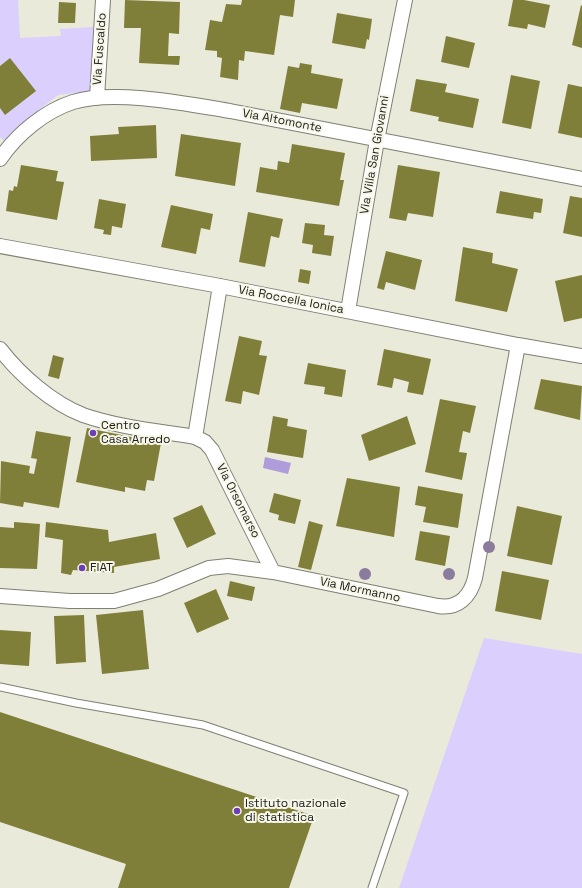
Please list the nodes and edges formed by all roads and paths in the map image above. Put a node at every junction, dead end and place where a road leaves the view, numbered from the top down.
1 (103, 0) edge
2 (405, 0) edge
3 (97, 98) junction
4 (377, 140) junction
5 (0, 159) edge
6 (582, 179) edge
7 (0, 246) edge
8 (220, 286) junction
9 (348, 311) junction
10 (518, 345) junction
11 (0, 349) edge
12 (582, 356) edge
13 (195, 437) junction
14 (273, 572) junction
15 (0, 596) edge
16 (0, 686) edge
17 (372, 888) edge

1 - 3 street, Via Fuscaldo
2 - 4 street, Via Villa San Giovanni
3 - 4 street, Via Altomonte
3 - 5 street, Via Altomonte
4 - 6 street, Via Altomonte
4 - 9 street, Via Villa San Giovanni
7 - 8 street, Via Roccella Ionica
8 - 9 street, Via Roccella Ionica
8 - 13 street
9 - 10 street, Via Roccella Ionica
10 - 12 street, Via Roccella Ionica
10 - 14 street, Via Mormanno
11 - 13 street
13 - 14 street, Via Orsomarso
14 - 15 street, Via Mormanno
16 - 17 lane

